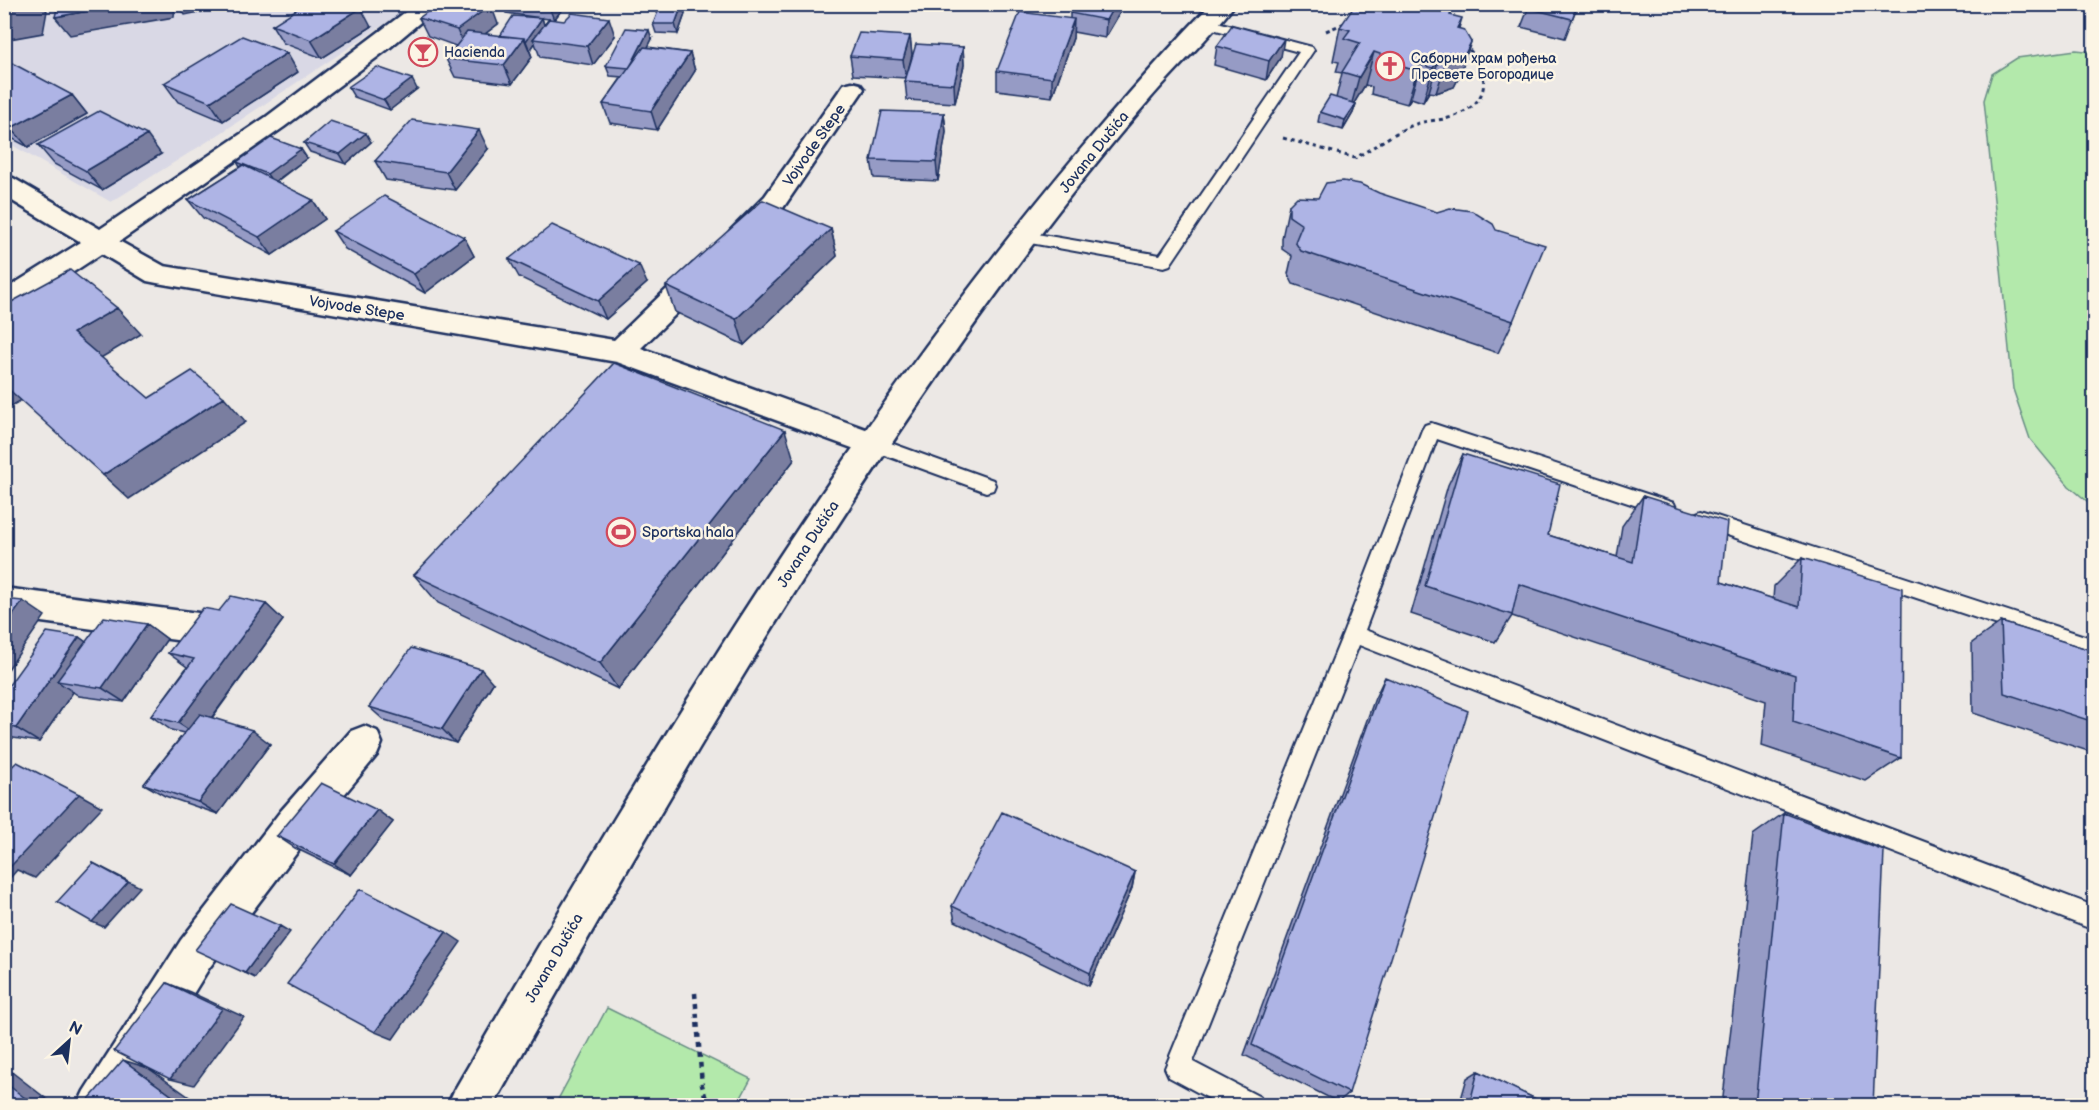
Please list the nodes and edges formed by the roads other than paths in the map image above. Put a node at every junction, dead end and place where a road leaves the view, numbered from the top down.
1 (431, 4) edge
2 (1214, 11) edge
3 (852, 89) dead end
4 (4, 184) edge
5 (1025, 237) junction
6 (101, 242) junction
7 (4, 304) edge
8 (620, 352) junction
9 (874, 444) junction
10 (986, 485) dead end
11 (4, 602) edge
12 (206, 629) edge
13 (1353, 634) junction
14 (2094, 648) edge
15 (364, 743) dead end
16 (2094, 918) edge
17 (99, 1106) edge
18 (469, 1106) edge
19 (1251, 1106) edge

1 - 6 street
2 - 5 street, Jovana Dučića
2 - 5 lane
3 - 8 street, Vojvode Stepe
4 - 6 street, Vojvode Stepe
5 - 9 street, Jovana Dučića
6 - 7 street
6 - 8 street, Vojvode Stepe
8 - 9 street, Vojvode Stepe
9 - 10 lane
9 - 18 street, Jovana Dučića
11 - 12 street
13 - 14 lane
13 - 16 lane
13 - 19 lane
15 - 17 street

